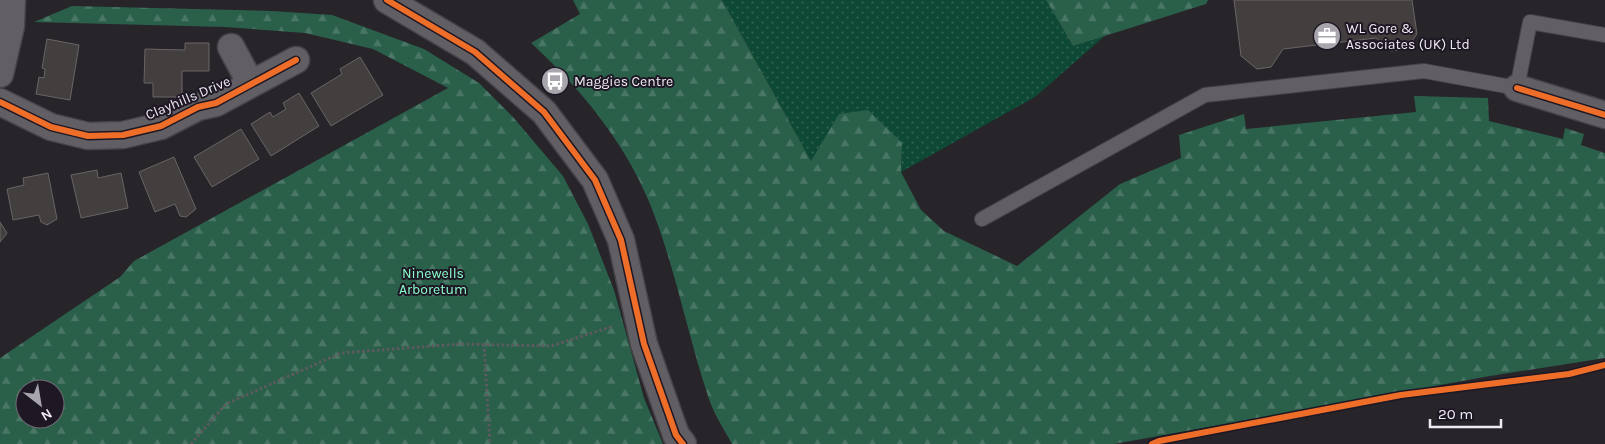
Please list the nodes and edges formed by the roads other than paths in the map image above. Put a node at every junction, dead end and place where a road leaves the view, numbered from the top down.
1 (12, 0) edge
2 (387, 0) edge
3 (1605, 35) edge
4 (231, 47) dead end
5 (296, 60) dead end
6 (0, 74) edge
7 (251, 84) junction
8 (1517, 88) junction
9 (0, 102) edge
10 (1605, 115) edge
11 (982, 219) dead end
12 (683, 444) edge

1 - 6 street
2 - 12 street
3 - 8 lane
4 - 7 street, Clayhills Drive
5 - 7 street, Clayhills Drive
7 - 9 street, Clayhills Drive
8 - 10 street
8 - 11 lane

